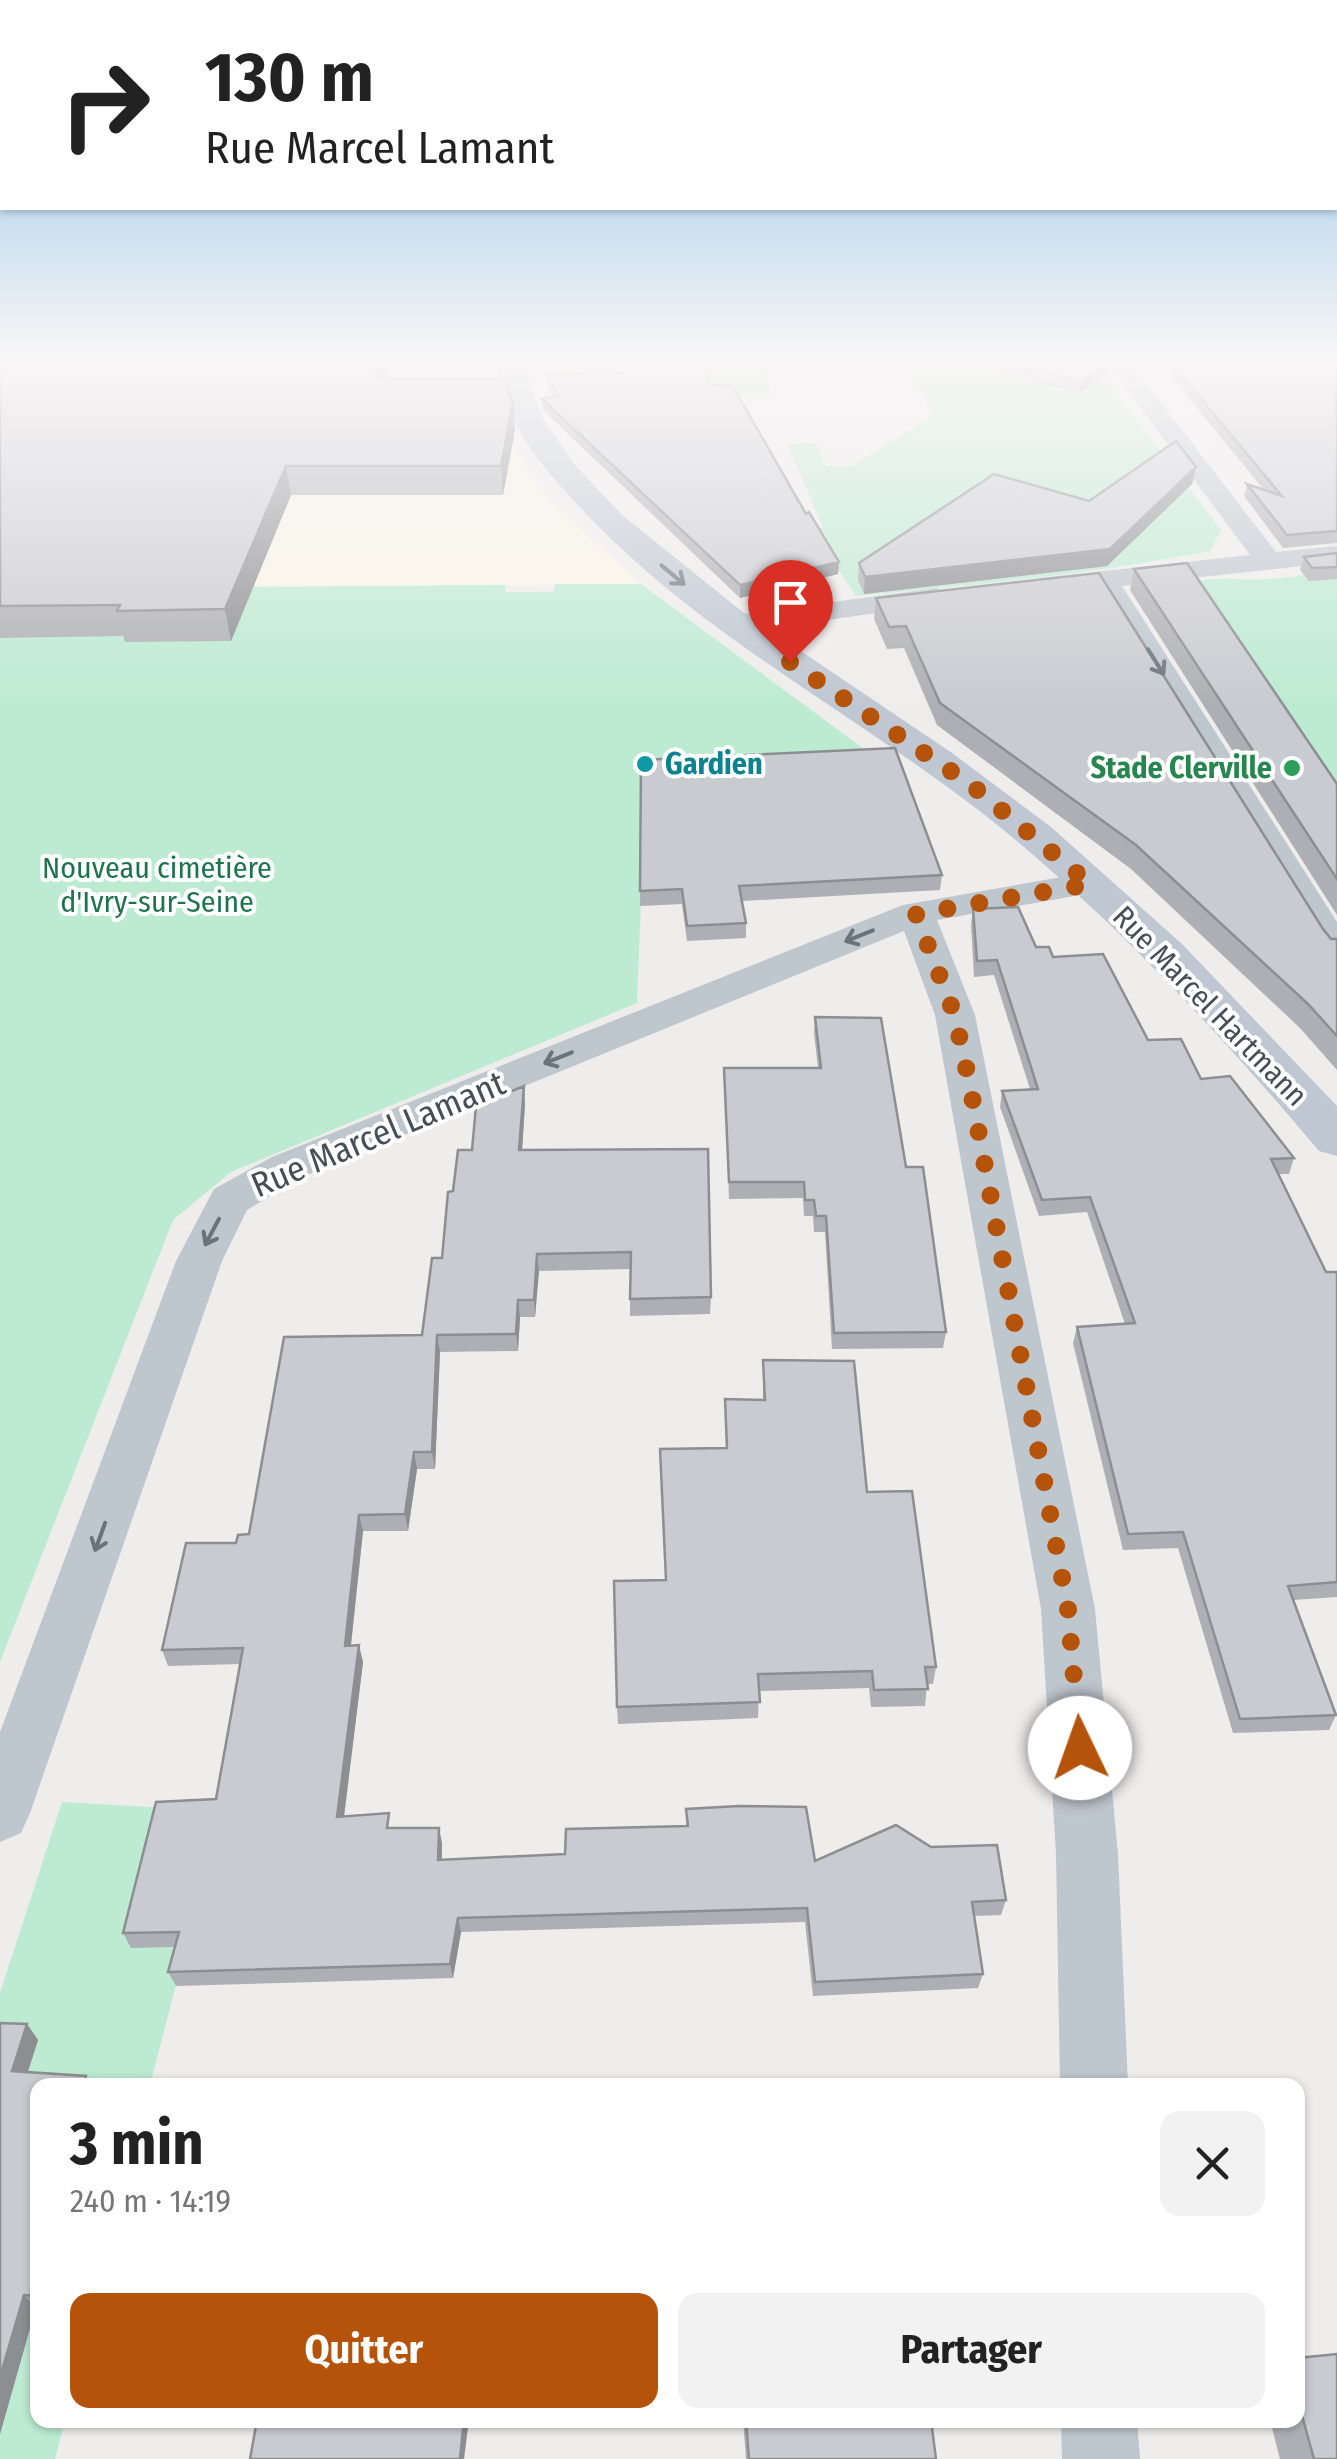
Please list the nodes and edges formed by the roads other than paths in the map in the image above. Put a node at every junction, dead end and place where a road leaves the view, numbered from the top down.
1 (575, 479) edge
2 (1207, 479) edge
3 (1337, 554) edge
4 (1270, 562) junction
5 (1104, 579) junction
6 (1014, 588) edge
7 (959, 594) edge
8 (736, 624) junction
9 (1090, 884) junction
10 (916, 914) junction
11 (1337, 951) edge
12 (1337, 1139) edge
13 (0, 1813) edge
14 (1094, 2078) edge
15 (1099, 2428) edge
16 (1101, 2459) edge

1 -> 8 main road, Rue Marcel Hartmann
2 - 4 street
3 - 4 street
4 - 5 street
5 - 6 street
5 -> 11 street
7 - 8 street
8 - 9 main road, Rue Marcel Hartmann
9 - 10 street, Rue Marcel Lamant
9 - 12 main road, Rue Marcel Hartmann
10 -> 13 street, Rue Marcel Lamant
10 - 14 street
15 - 16 street

